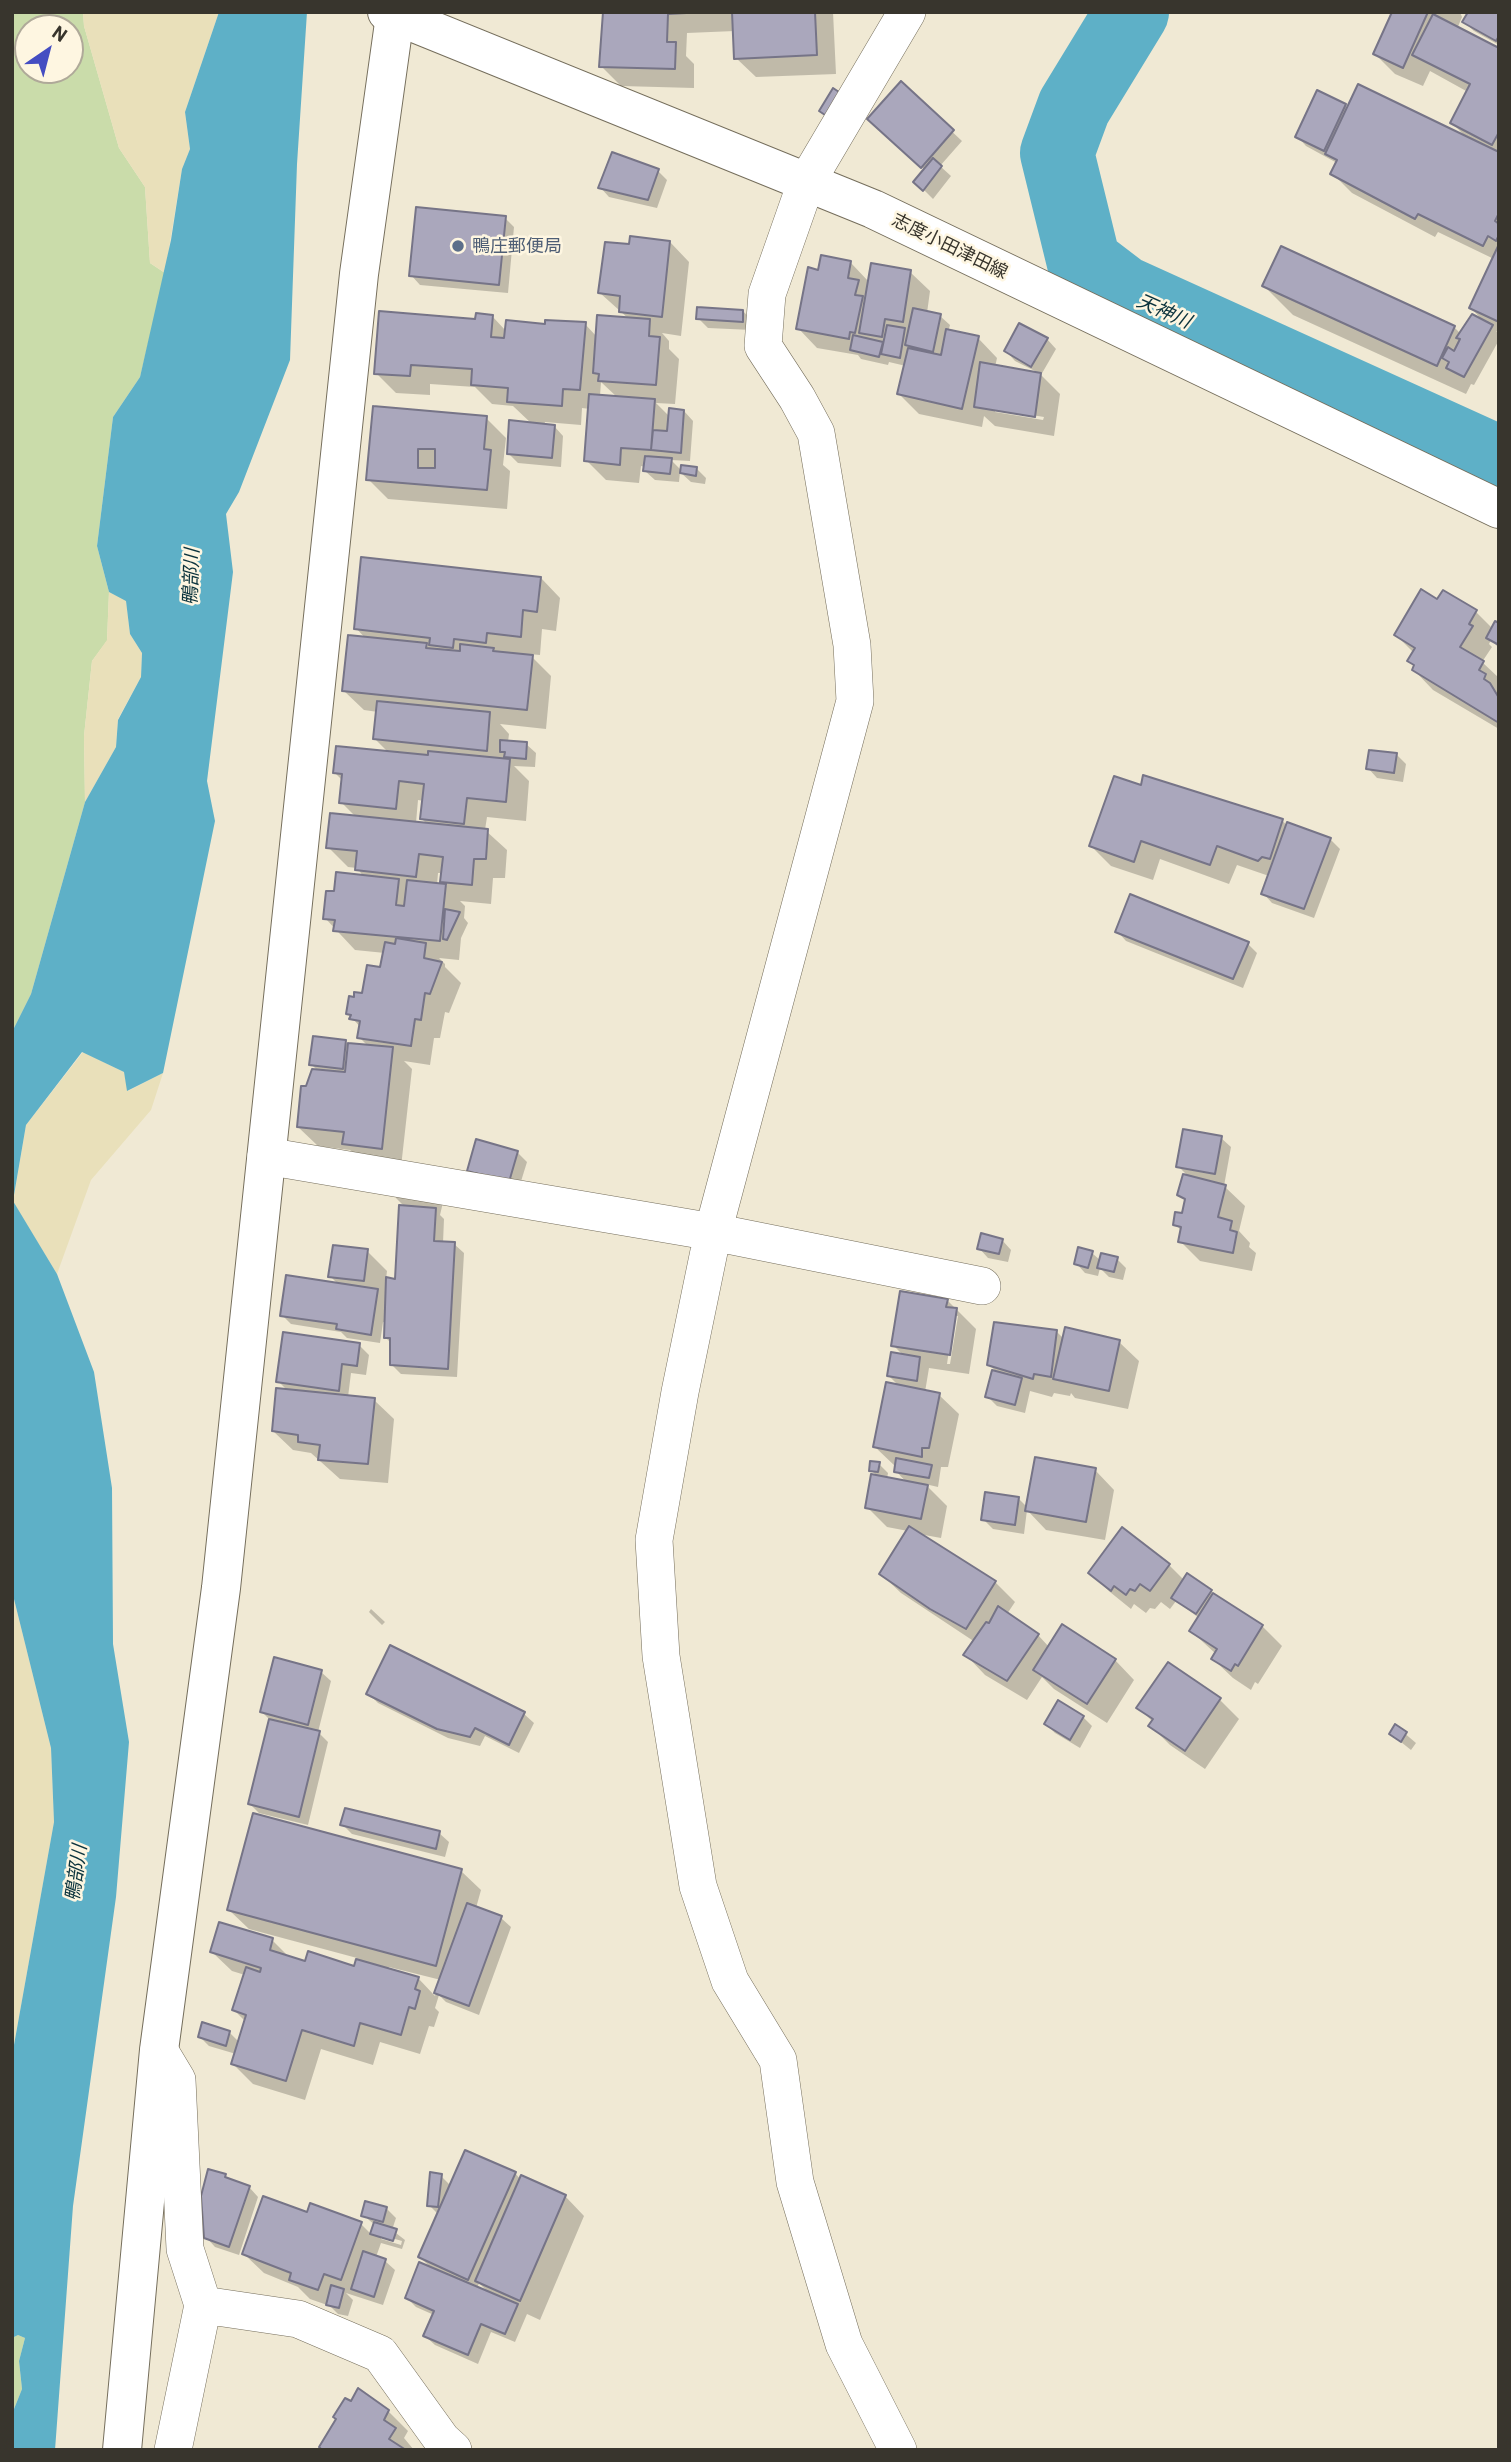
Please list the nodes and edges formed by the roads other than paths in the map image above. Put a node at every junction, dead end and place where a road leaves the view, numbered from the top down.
1 (907, 12) edge
2 (393, 13) edge
3 (806, 183) junction
4 (1499, 509) edge
5 (266, 1156) junction
6 (713, 1232) junction
7 (982, 1286) dead end
8 (159, 2049) junction
9 (203, 2305) junction
10 (122, 2450) edge
11 (173, 2450) edge
12 (453, 2450) edge
13 (898, 2450) edge

1 - 3 street
2 - 3 street, 志度小田津田線
2 - 5 street
3 - 4 street, 志度小田津田線
3 - 6 street
5 - 6 street
5 - 8 street
6 - 7 street
6 - 13 street
8 - 9 street
8 - 10 street
9 - 11 street
9 - 12 street

